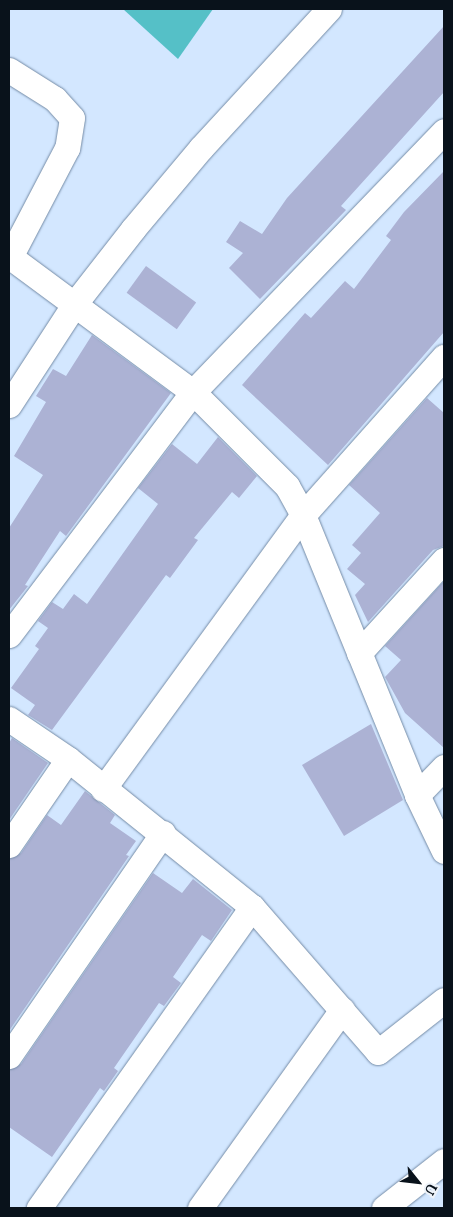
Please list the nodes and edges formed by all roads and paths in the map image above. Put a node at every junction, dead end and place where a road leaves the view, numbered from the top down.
1 (329, 9) edge
2 (9, 70) edge
3 (444, 131) edge
4 (9, 256) edge
5 (76, 302) junction
6 (444, 357) edge
7 (193, 392) junction
8 (9, 405) edge
9 (303, 515) junction
10 (444, 560) edge
11 (9, 635) edge
12 (360, 653) junction
13 (9, 719) edge
14 (68, 759) junction
15 (444, 767) edge
16 (103, 789) junction
17 (417, 795) junction
18 (163, 833) junction
19 (9, 845) edge
20 (444, 851) edge
21 (252, 907) junction
22 (444, 1000) edge
23 (342, 1010) junction
24 (9, 1056) edge
25 (444, 1161) edge
26 (397, 1204) edge
27 (39, 1208) edge
28 (200, 1208) edge

1 - 5 street
2 - 4 street
3 - 7 street
4 - 5 street
5 - 7 street
5 - 8 street
6 - 9 street
7 - 9 street
7 - 11 street
9 - 12 street
9 - 16 street
10 - 12 street
12 - 17 street
13 - 14 street
14 - 16 street
14 - 19 street
15 - 17 street
16 - 18 street
17 - 20 street
18 - 21 street
18 - 24 street
21 - 23 street
21 - 27 street
22 - 23 street
23 - 28 street
25 - 26 street

